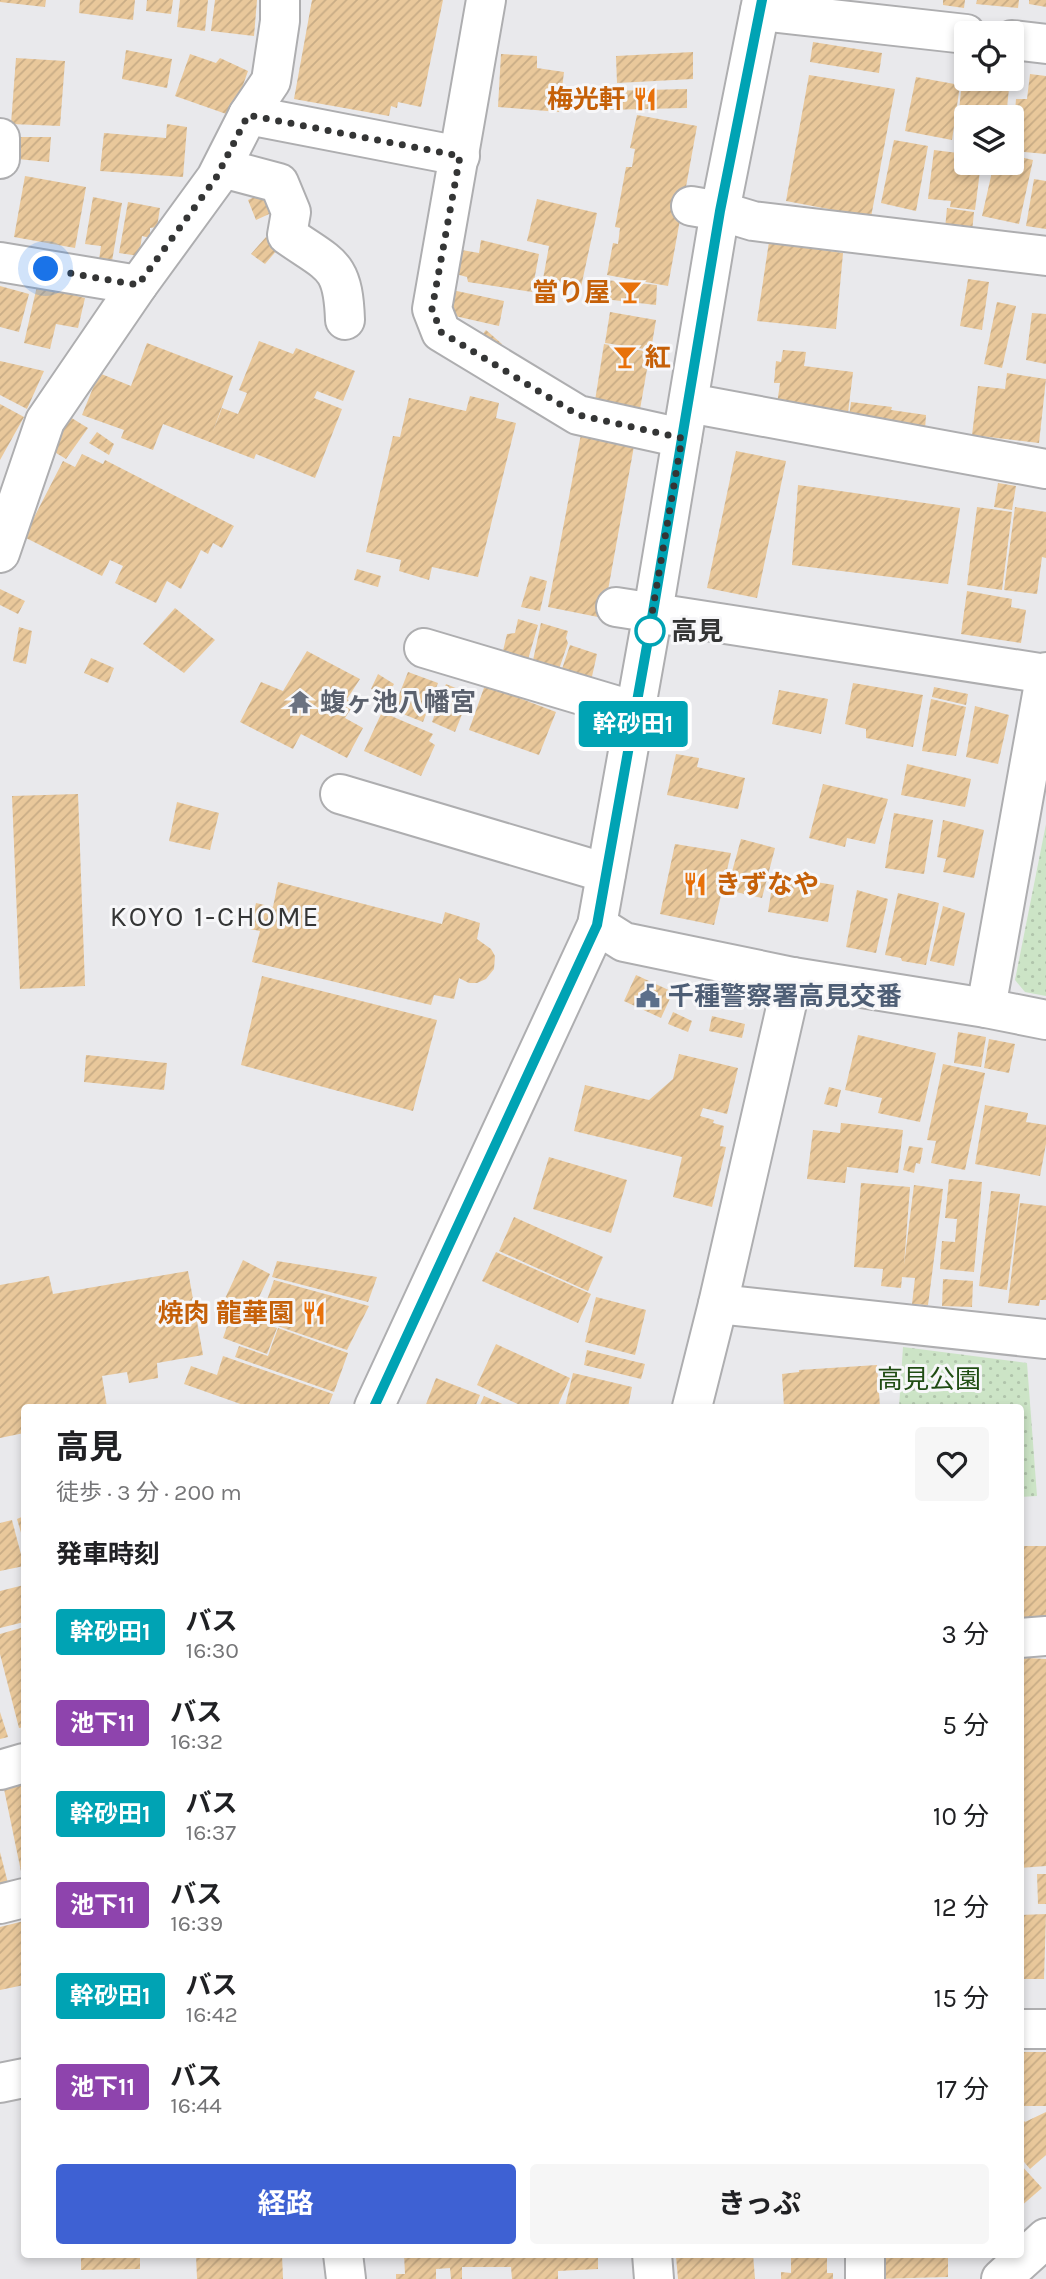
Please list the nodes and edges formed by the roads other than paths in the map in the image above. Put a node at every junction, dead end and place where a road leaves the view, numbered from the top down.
1 (280, 0) edge
2 (486, 0) edge
3 (761, 5) edge
4 (954, 32) edge
5 (1024, 41) edge
6 (1046, 44) edge
7 (248, 115) junction
8 (0, 138) edge
9 (460, 156) junction
10 (0, 159) edge
11 (222, 168) junction
12 (705, 208) junction
13 (1046, 256) edge
14 (0, 262) edge
15 (138, 285) junction
16 (345, 320) dead end
17 (685, 421) junction
18 (1046, 469) edge
19 (0, 553) edge
20 (634, 610) junction
21 (424, 648) dead end
22 (1046, 673) edge
23 (635, 711) junction
24 (340, 794) dead end
25 (606, 873) junction
26 (597, 925) junction
27 (793, 977) junction
28 (986, 1008) junction
29 (1046, 1020) edge
30 (718, 1304) junction
31 (1046, 1339) edge
32 (375, 1404) edge
33 (693, 1404) edge
34 (1046, 1636) edge
35 (1024, 1638) edge
36 (21, 1764) edge
37 (0, 1770) edge
38 (21, 1899) edge
39 (0, 1904) edge
40 (1024, 2029) edge
41 (1046, 2029) edge
42 (21, 2078) edge
43 (0, 2082) edge
44 (1046, 2238) edge
45 (343, 2258) edge
46 (652, 2258) edge
47 (865, 2258) edge
48 (346, 2279) edge
49 (654, 2279) edge
50 (865, 2279) edge
51 (1001, 2279) edge

1 - 7 street
2 - 9 street
3 - 4 street
3 - 12 street
5 - 6 street
7 - 9 street
7 - 11 street
8 - 10 street
9 - 17 street
11 - 15 street
11 - 16 street
12 - 13 street
12 - 17 street
14 - 15 street
15 - 19 street
17 - 18 street
17 - 20 street
20 - 22 street
20 - 23 street
21 - 23 street
22 - 28 street
23 - 25 street
24 - 25 street
25 - 26 street
26 - 27 street
26 - 32 street
27 - 28 street
27 - 30 street
28 - 29 street
30 - 31 street
30 - 33 street
34 - 35 street
36 - 37 street
38 - 39 street
40 - 41 street
42 - 43 street
44 - 51 street
45 - 48 street
46 - 49 street
47 - 50 street

